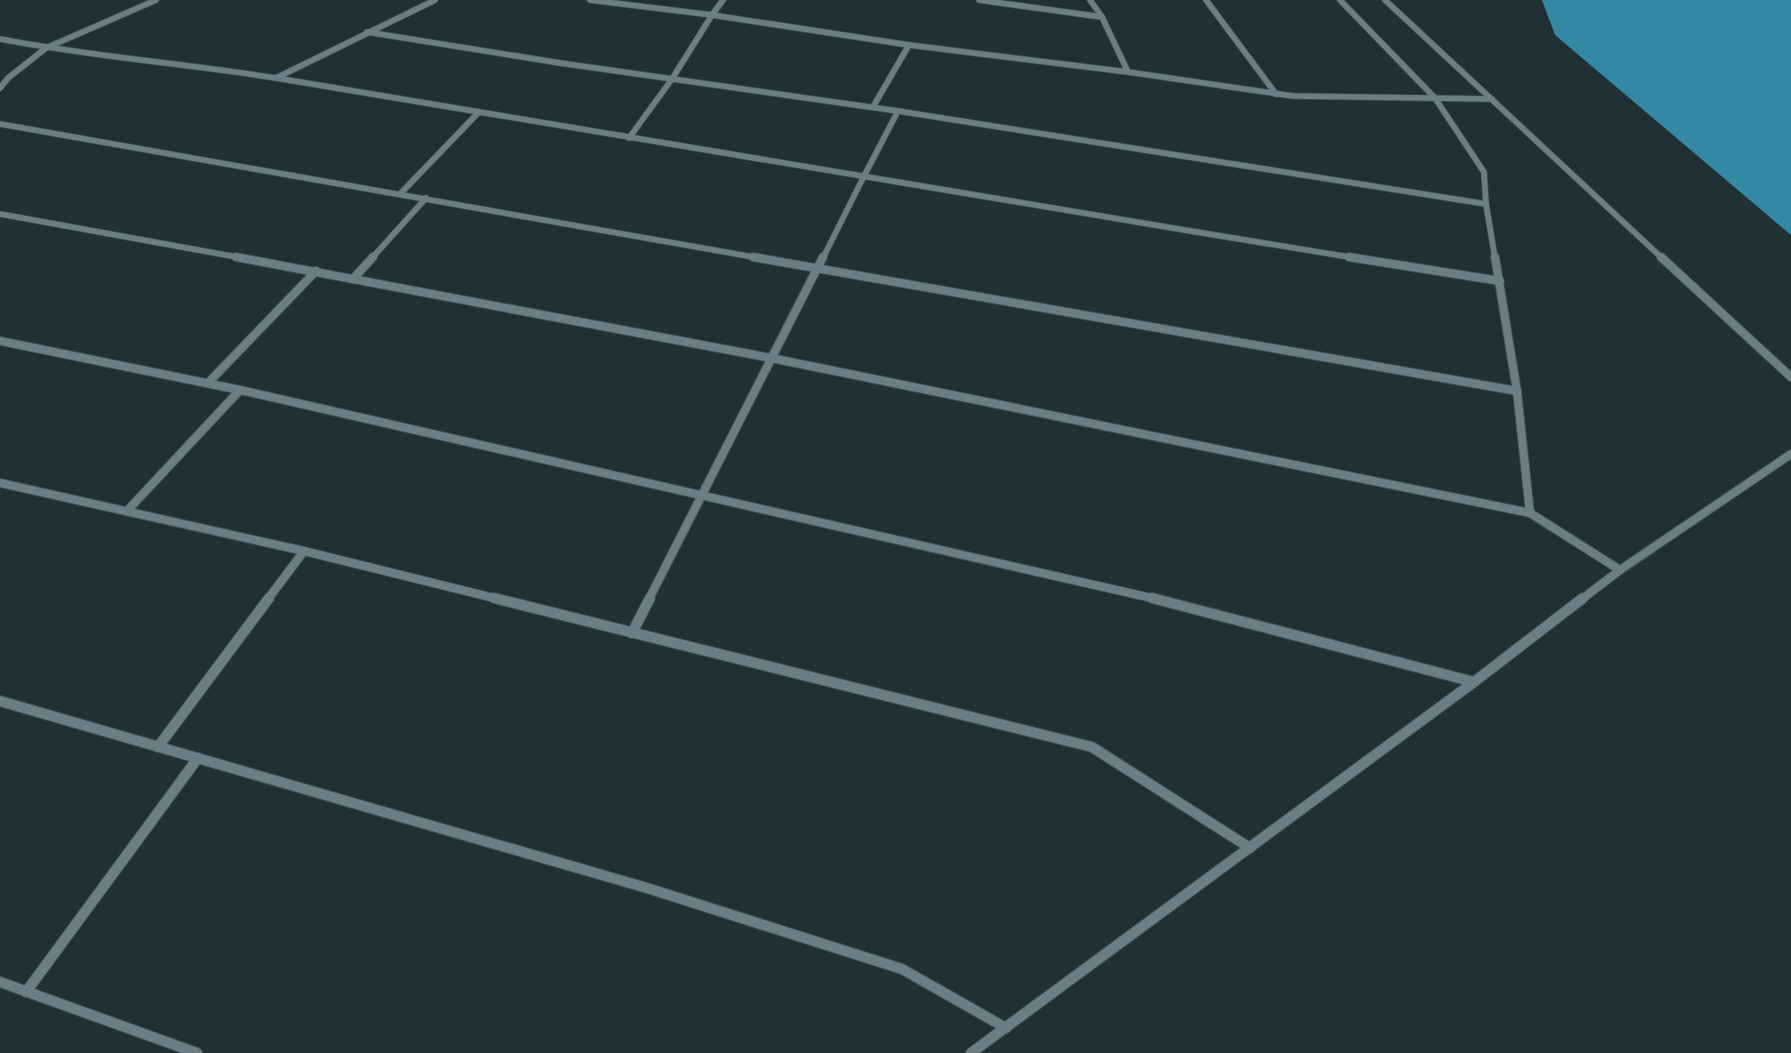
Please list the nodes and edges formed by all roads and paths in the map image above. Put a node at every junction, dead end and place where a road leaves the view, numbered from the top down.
1 (156, 0) edge
2 (435, 0) edge
3 (590, 0) edge
4 (723, 0) edge
5 (979, 0) edge
6 (1090, 0) edge
7 (1206, 0) edge
8 (1340, 0) edge
9 (1385, 0) edge
10 (712, 15) junction
11 (1102, 17) junction
12 (367, 32) junction
13 (0, 39) edge
14 (909, 45) junction
15 (46, 48) junction
16 (1128, 72) junction
17 (276, 78) junction
18 (672, 79) junction
19 (0, 88) edge
20 (1276, 94) junction
21 (1435, 98) junction
22 (1492, 99) junction
23 (873, 107) junction
24 (898, 111) junction
25 (478, 113) junction
26 (0, 124) edge
27 (629, 138) junction
28 (863, 178) junction
29 (401, 193) junction
30 (426, 198) junction
31 (1486, 204) junction
32 (0, 214) edge
33 (817, 268) junction
34 (316, 271) junction
35 (353, 279) junction
36 (1500, 281) junction
37 (0, 341) edge
38 (771, 358) junction
39 (1791, 377) edge
40 (208, 383) junction
41 (240, 390) junction
42 (1517, 391) junction
43 (1791, 454) edge
44 (0, 483) edge
45 (701, 496) junction
46 (127, 511) junction
47 (1530, 513) junction
48 (304, 551) junction
49 (1620, 570) junction
50 (632, 633) junction
51 (1474, 682) junction
52 (0, 701) edge
53 (158, 747) junction
54 (198, 758) junction
55 (1250, 848) junction
56 (0, 982) edge
57 (26, 992) junction
58 (1006, 1028) junction
59 (197, 1053) edge
60 (971, 1053) edge

1 - 15 street
2 - 12 street
3 - 10 street
4 - 10 street
5 - 11 street
6 - 11 street
7 - 20 street
8 - 21 street
9 - 22 street
10 - 14 street
10 - 18 street
11 - 16 street
12 - 17 street
12 - 18 street
13 - 15 street
14 - 16 street
14 - 23 street
15 - 17 street
15 - 19 street
16 - 20 street
17 - 25 street
18 - 23 street
18 - 27 street
20 - 21 street
21 - 22 street
21 - 31 street
22 - 39 street
23 - 24 street
24 - 28 street
24 - 31 street
25 - 27 street
25 - 29 street
26 - 29 street
27 - 28 street
28 - 33 street
28 - 36 street
29 - 30 street
30 - 33 street
30 - 35 street
31 - 36 street
32 - 34 street
33 - 38 street
33 - 42 street
34 - 35 street
34 - 40 street
35 - 38 street
36 - 42 street
37 - 40 street
38 - 45 street
38 - 47 street
40 - 41 street
41 - 45 street
41 - 46 street
42 - 47 street
43 - 49 street
44 - 46 street
45 - 50 street
45 - 51 street
46 - 48 street
47 - 49 street
48 - 50 street
48 - 53 street
49 - 51 street
50 - 55 street
51 - 55 street
52 - 53 street
53 - 54 street
54 - 57 street
54 - 58 street
55 - 58 street
56 - 57 street
57 - 59 street
58 - 60 street

